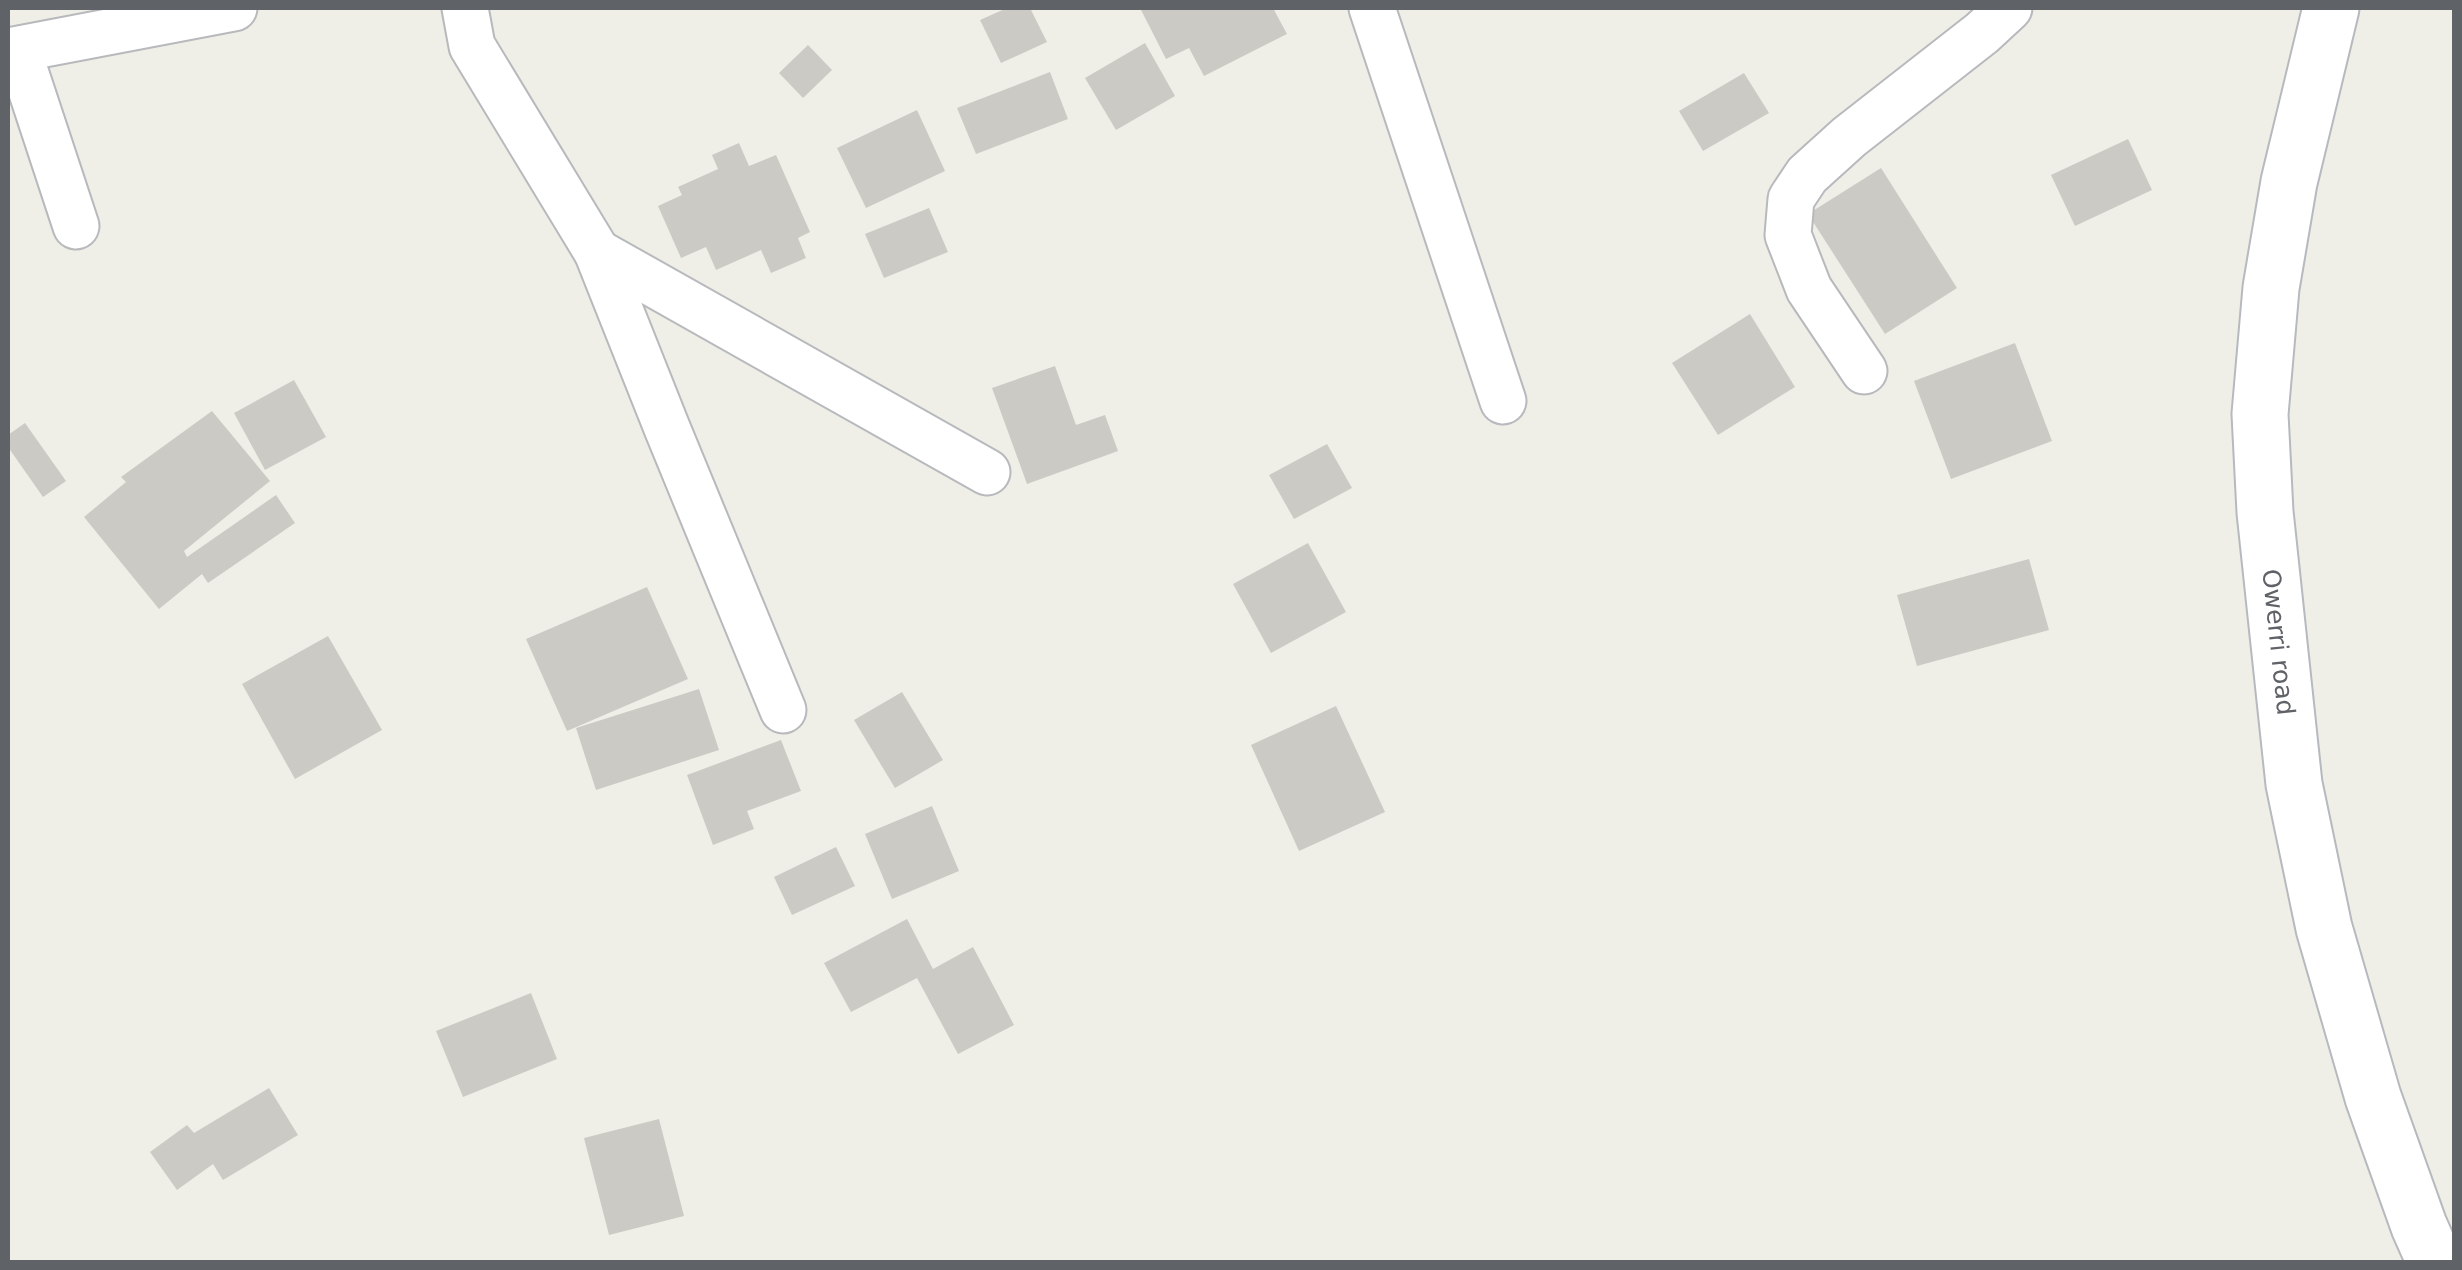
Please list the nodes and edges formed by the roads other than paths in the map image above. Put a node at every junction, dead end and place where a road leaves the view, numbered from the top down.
1 (234, 8) edge
2 (465, 8) edge
3 (1372, 8) edge
4 (2009, 8) edge
5 (2331, 8) edge
6 (13, 51) edge
7 (76, 226) dead end
8 (597, 252) junction
9 (1864, 372) dead end
10 (1504, 401) dead end
11 (987, 472) dead end
12 (783, 710) dead end
13 (2435, 1262) edge

1 - 6 street
2 - 8 street
3 - 10 street
4 - 9 street
5 - 13 main road, Owerri road
6 - 7 street
8 - 11 street
8 - 12 street

